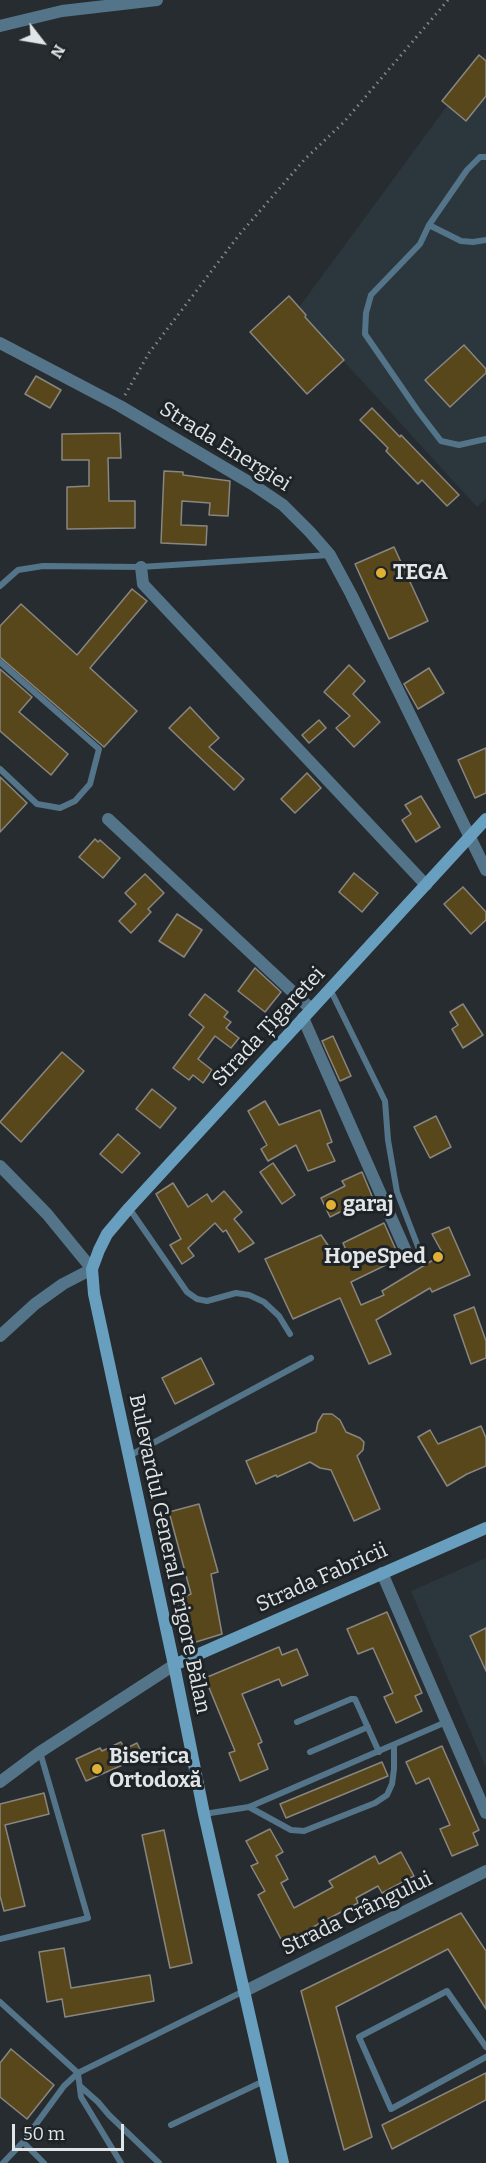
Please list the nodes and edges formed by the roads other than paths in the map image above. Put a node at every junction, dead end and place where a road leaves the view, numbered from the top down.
1 (157, 0) edge
2 (0, 26) edge
3 (486, 157) edge
4 (429, 225) junction
5 (486, 240) edge
6 (0, 343) edge
7 (486, 439) edge
8 (330, 555) junction
9 (141, 567) junction
10 (0, 586) edge
11 (0, 662) edge
12 (0, 769) edge
13 (108, 819) dead end
14 (486, 819) edge
15 (470, 835) junction
16 (486, 870) edge
17 (426, 885) junction
18 (330, 989) junction
19 (307, 1013) junction
20 (0, 1166) edge
21 (129, 1208) junction
22 (408, 1256) dead end
23 (422, 1257) dead end
24 (92, 1269) junction
25 (290, 1334) dead end
26 (0, 1336) edge
27 (311, 1358) dead end
28 (128, 1456) junction
29 (486, 1528) edge
30 (382, 1573) junction
31 (174, 1665) junction
32 (297, 1722) dead end
33 (447, 1722) junction
34 (368, 1727) junction
35 (394, 1745) junction
36 (40, 1752) junction
37 (310, 1752) dead end
38 (379, 1752) junction
39 (0, 1782) edge
40 (249, 1807) junction
41 (486, 1813) edge
42 (204, 1814) junction
43 (486, 1871) edge
44 (0, 1939) edge
45 (245, 1990) junction
46 (0, 2002) edge
47 (486, 2047) edge
48 (486, 2057) edge
49 (78, 2073) junction
50 (264, 2081) junction
51 (80, 2086) junction
52 (171, 2125) dead end
53 (23, 2142) junction
54 (3, 2163) edge
55 (44, 2163) edge
56 (121, 2163) edge
57 (159, 2163) edge
58 (283, 2163) edge

1 - 2 street
3 - 4 lane
4 - 5 lane
4 - 7 lane
6 - 8 street, Strada Energiei
8 - 9 lane
8 - 15 street, Strada Energiei
9 - 10 lane
9 - 17 street
11 - 12 lane
13 - 19 street
14 - 15 main road, Strada Țigaretei
15 - 16 street, Strada Energiei
15 - 17 main road, Strada Țigaretei
17 - 18 main road, Strada Țigaretei
18 - 19 main road, Strada Țigaretei
18 - 23 lane
19 - 21 main road, Strada Țigaretei
19 - 22 street
20 - 24 street
21 - 24 main road, Strada Țigaretei
21 - 25 lane
24 - 26 street
24 - 28 main road, Bulevardul General Grigore Bălan
27 - 28 lane
28 - 31 main road, Bulevardul General Grigore Bălan
29 - 30 main road, Strada Fabricii
30 - 31 main road, Strada Fabricii
30 - 33 street
31 - 36 street
31 - 42 main road, Bulevardul General Grigore Bălan
32 - 34 lane
33 - 35 lane
33 - 41 street
34 - 37 lane
34 - 38 lane
35 - 38 lane
35 - 40 lane
36 - 39 street
36 - 44 lane
38 - 40 lane
40 - 42 lane
42 - 45 main road, Bulevardul General Grigore Bălan
43 - 45 street, Strada Crângului
45 - 49 lane
45 - 50 main road, Bulevardul General Grigore Bălan
46 - 49 lane
47 - 48 lane
49 - 51 lane
49 - 53 lane
50 - 52 lane
50 - 58 main road, Bulevardul General Grigore Bălan
51 - 56 lane
51 - 57 lane
53 - 54 lane
53 - 55 lane

